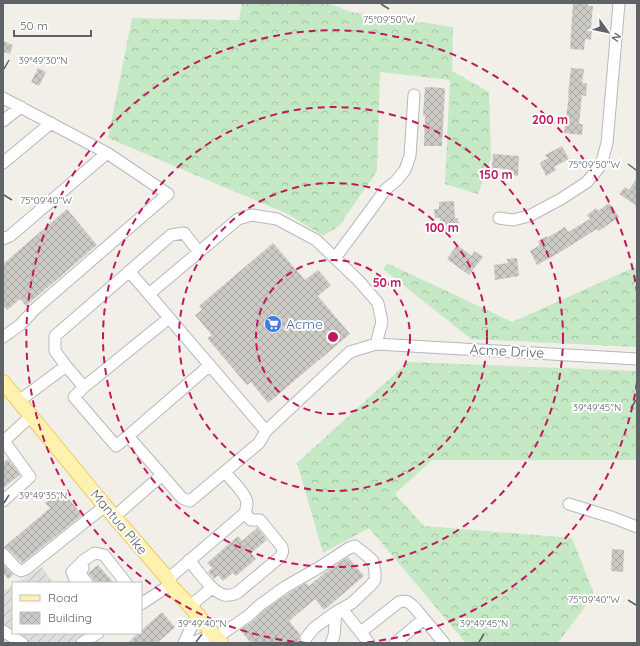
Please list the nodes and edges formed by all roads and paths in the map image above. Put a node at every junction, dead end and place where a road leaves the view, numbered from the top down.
1 (619, 3) edge
2 (414, 96) dead end
3 (3, 98) edge
4 (21, 107) junction
5 (3, 121) edge
6 (51, 123) junction
7 (107, 153) junction
8 (3, 164) edge
9 (499, 218) dead end
10 (3, 238) edge
11 (199, 252) junction
12 (336, 258) junction
13 (129, 271) junction
14 (149, 294) junction
15 (170, 318) junction
16 (3, 337) edge
17 (376, 344) junction
18 (637, 359) edge
19 (210, 365) junction
20 (66, 366) junction
21 (3, 382) edge
22 (84, 387) junction
23 (19, 401) junction
24 (31, 416) junction
25 (266, 431) junction
26 (128, 436) junction
27 (225, 472) junction
28 (162, 475) junction
29 (17, 488) junction
30 (3, 492) edge
31 (3, 501) edge
32 (569, 504) dead end
33 (105, 506) junction
34 (245, 513) junction
35 (114, 517) junction
36 (637, 528) edge
37 (3, 554) edge
38 (189, 560) junction
39 (77, 582) edge
40 (86, 582) edge
41 (118, 582) edge
42 (124, 582) edge
43 (169, 582) junction
44 (212, 588) junction
45 (142, 602) edge
46 (193, 610) junction
47 (339, 610) junction
48 (424, 619) junction
49 (3, 631) edge
50 (361, 632) junction
51 (96, 634) edge
52 (217, 638) edge
53 (306, 638) dead end
54 (336, 641) edge
55 (441, 642) edge
56 (22, 643) edge
57 (82, 643) edge
58 (184, 643) edge
59 (192, 643) edge
60 (369, 643) edge
61 (395, 643) edge

1 - 9 street
2 - 12 street
3 - 4 street
4 - 5 street
4 - 6 street
6 - 7 street
6 - 8 street
7 - 10 street
7 - 16 street
11 - 12 street
11 - 13 street
11 - 14 street
12 - 17 street
13 - 14 street
13 - 20 street
14 - 15 street
15 - 19 street
15 - 22 street
17 - 18 street, Acme Drive
17 - 25 street
19 - 25 street
19 - 26 street
20 - 22 street
20 - 23 street
21 - 23 main road, Mantua Pike
22 - 26 street
23 - 24 main road, Mantua Pike
24 - 29 street
24 - 33 main road, Mantua Pike
25 - 27 street
26 - 28 street
27 - 28 street
27 - 34 street
28 - 35 street
29 - 30 street
29 - 31 street
32 - 36 street
33 - 35 main road, Mantua Pike
33 - 37 street
34 - 38 street
34 - 44 street
35 - 43 main road, Mantua Pike
38 - 43 street
38 - 44 street
39 - 42 street
40 - 41 street
43 - 45 street
43 - 46 main road, Mantua Pike
44 - 46 street
46 - 52 main road, Mantua Pike
46 - 58 street
47 - 50 street
47 - 52 street
47 - 53 street
47 - 54 street
48 - 50 street
48 - 55 street
48 - 61 street
49 - 56 street
50 - 60 street
51 - 57 street
52 - 59 street

